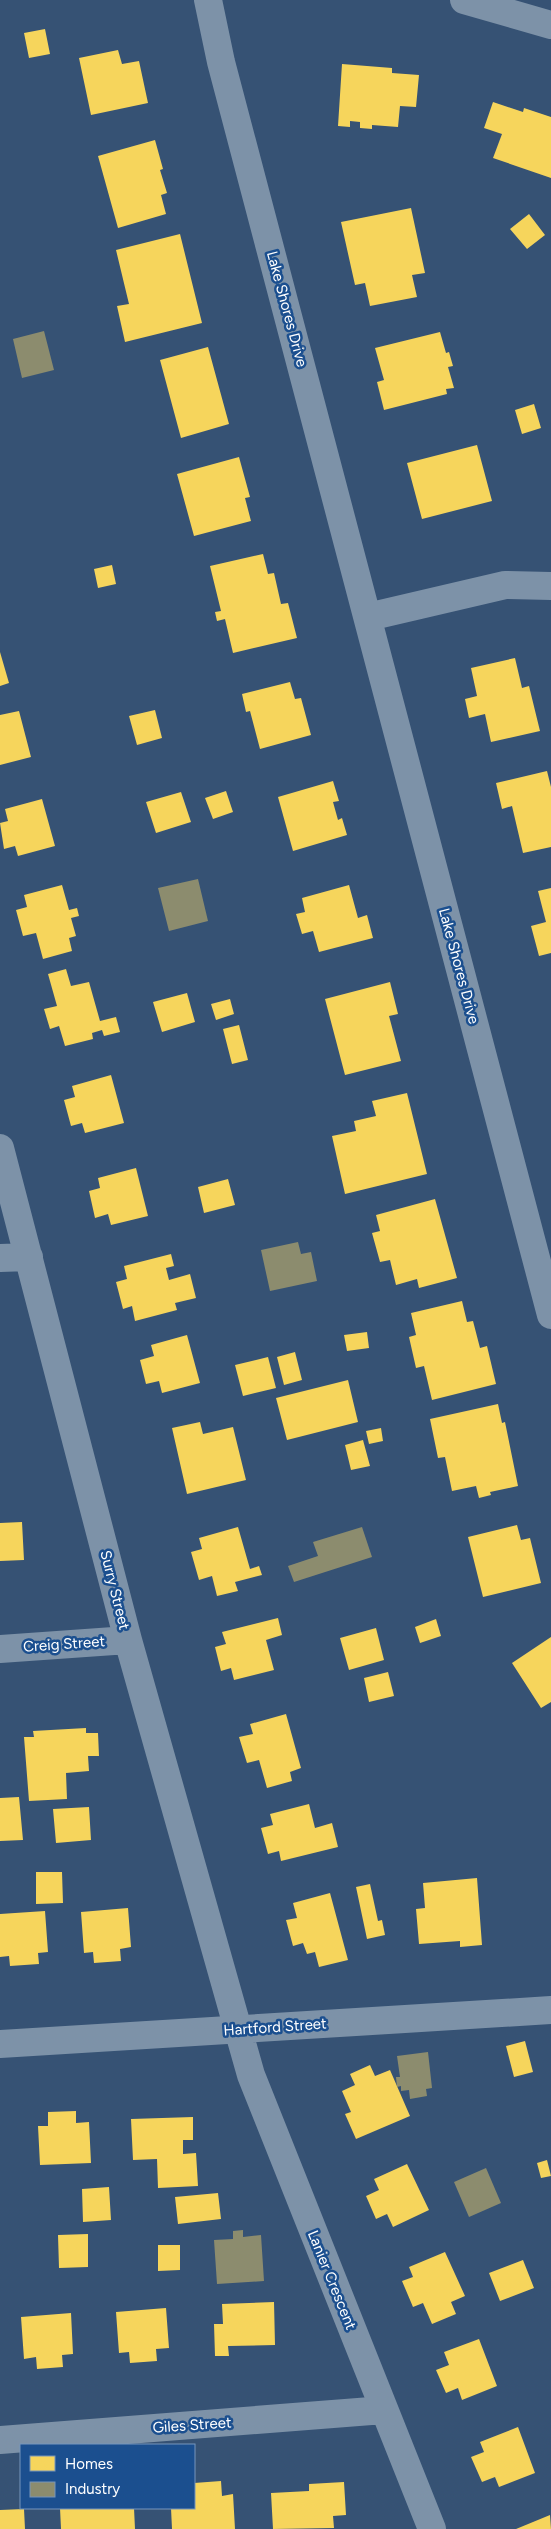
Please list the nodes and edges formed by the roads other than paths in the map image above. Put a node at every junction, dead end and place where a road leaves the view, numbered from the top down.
1 (208, 0) edge
2 (464, 0) edge
3 (551, 25) edge
4 (551, 586) edge
5 (368, 617) junction
6 (0, 1148) edge
7 (29, 1257) junction
8 (0, 1258) edge
9 (551, 1315) edge
10 (128, 1640) junction
11 (0, 1649) edge
12 (551, 2010) edge
13 (238, 2029) junction
14 (0, 2044) edge
15 (384, 2410) junction
16 (0, 2440) edge
17 (432, 2529) edge

1 - 5 street, Lake Shores Drive
2 - 3 street
4 - 5 street
5 - 9 street, Lake Shores Drive
6 - 7 street, Surry Street
7 - 8 street
7 - 10 street, Surry Street
10 - 11 street, Creig Street
10 - 13 street, Surry Street
12 - 13 street, Hartford Street
13 - 14 street, Hartford Street
13 - 15 street, Lanier Crescent
15 - 16 street, Giles Street
15 - 17 street, Lanier Crescent

